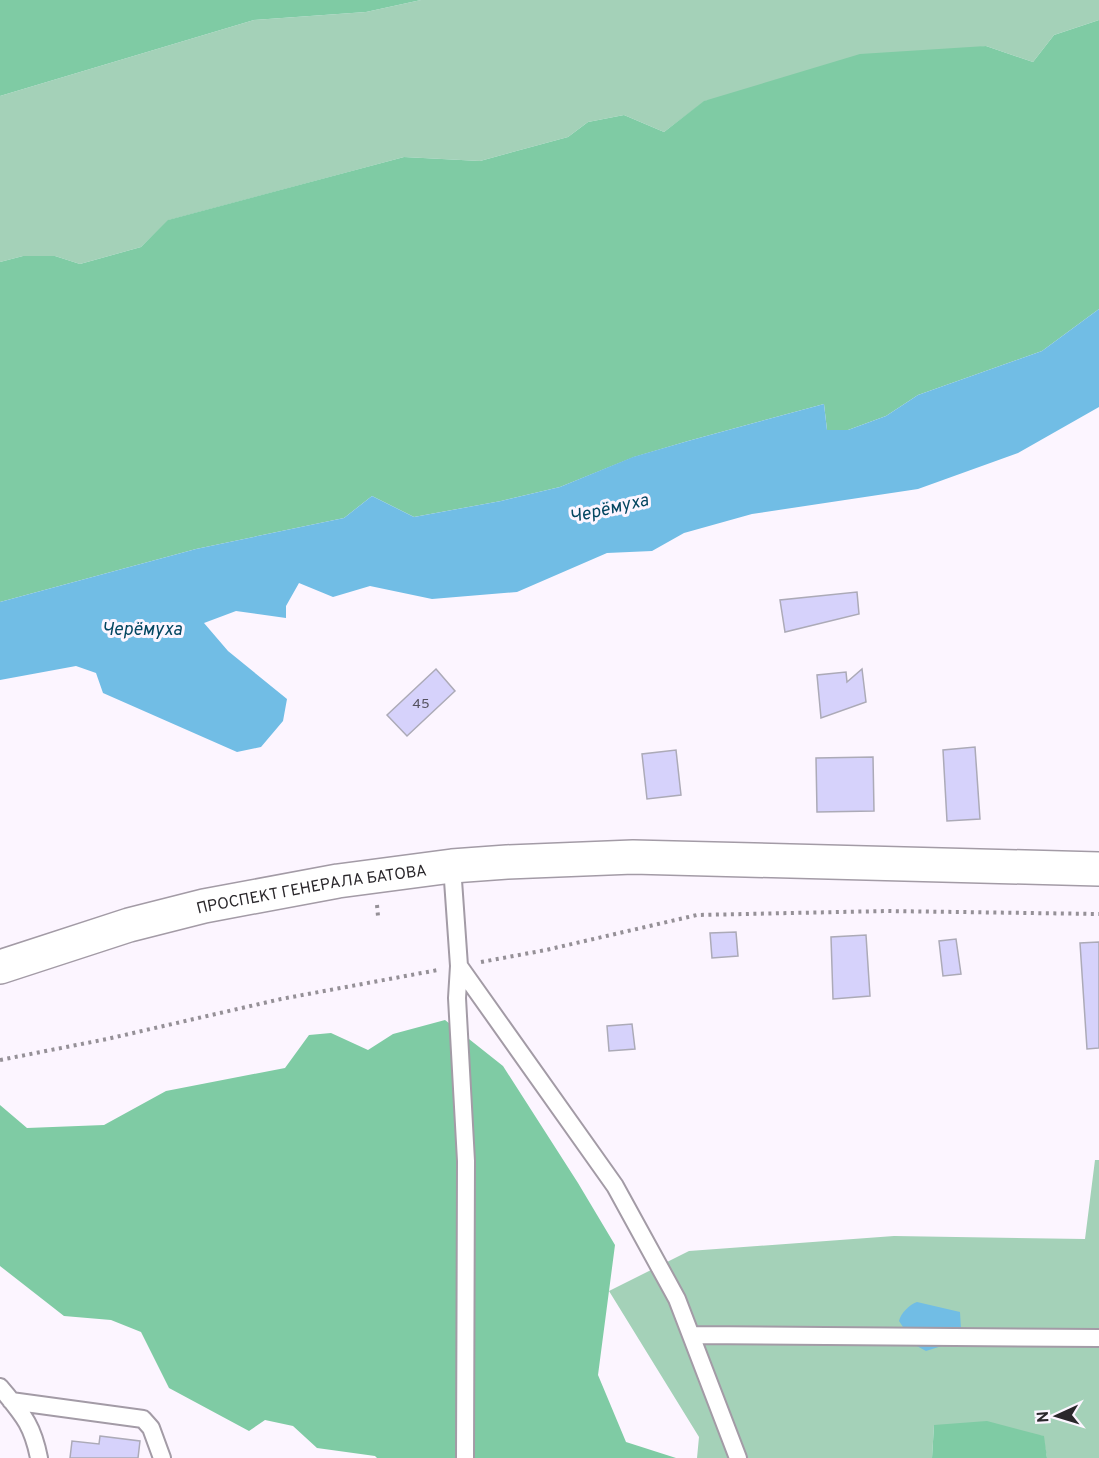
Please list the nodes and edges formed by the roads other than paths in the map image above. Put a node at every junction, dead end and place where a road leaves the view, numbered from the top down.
1 (452, 866) junction
2 (1099, 869) edge
3 (459, 966) junction
4 (0, 967) edge
5 (692, 1335) junction
6 (1099, 1338) edge
7 (0, 1387) edge
8 (11, 1401) junction
9 (39, 1458) edge
10 (162, 1458) edge
11 (465, 1458) edge
12 (738, 1458) edge

1 - 2 main road, ПРОСПЕКТ ГЕНЕРАЛА БАТОВА
1 - 3 lane
1 - 4 main road, ПРОСПЕКТ ГЕНЕРАЛА БАТОВА
3 - 5 lane
3 - 11 lane
5 - 6 lane
5 - 12 lane
7 - 8 lane
8 - 9 lane
8 - 10 lane

